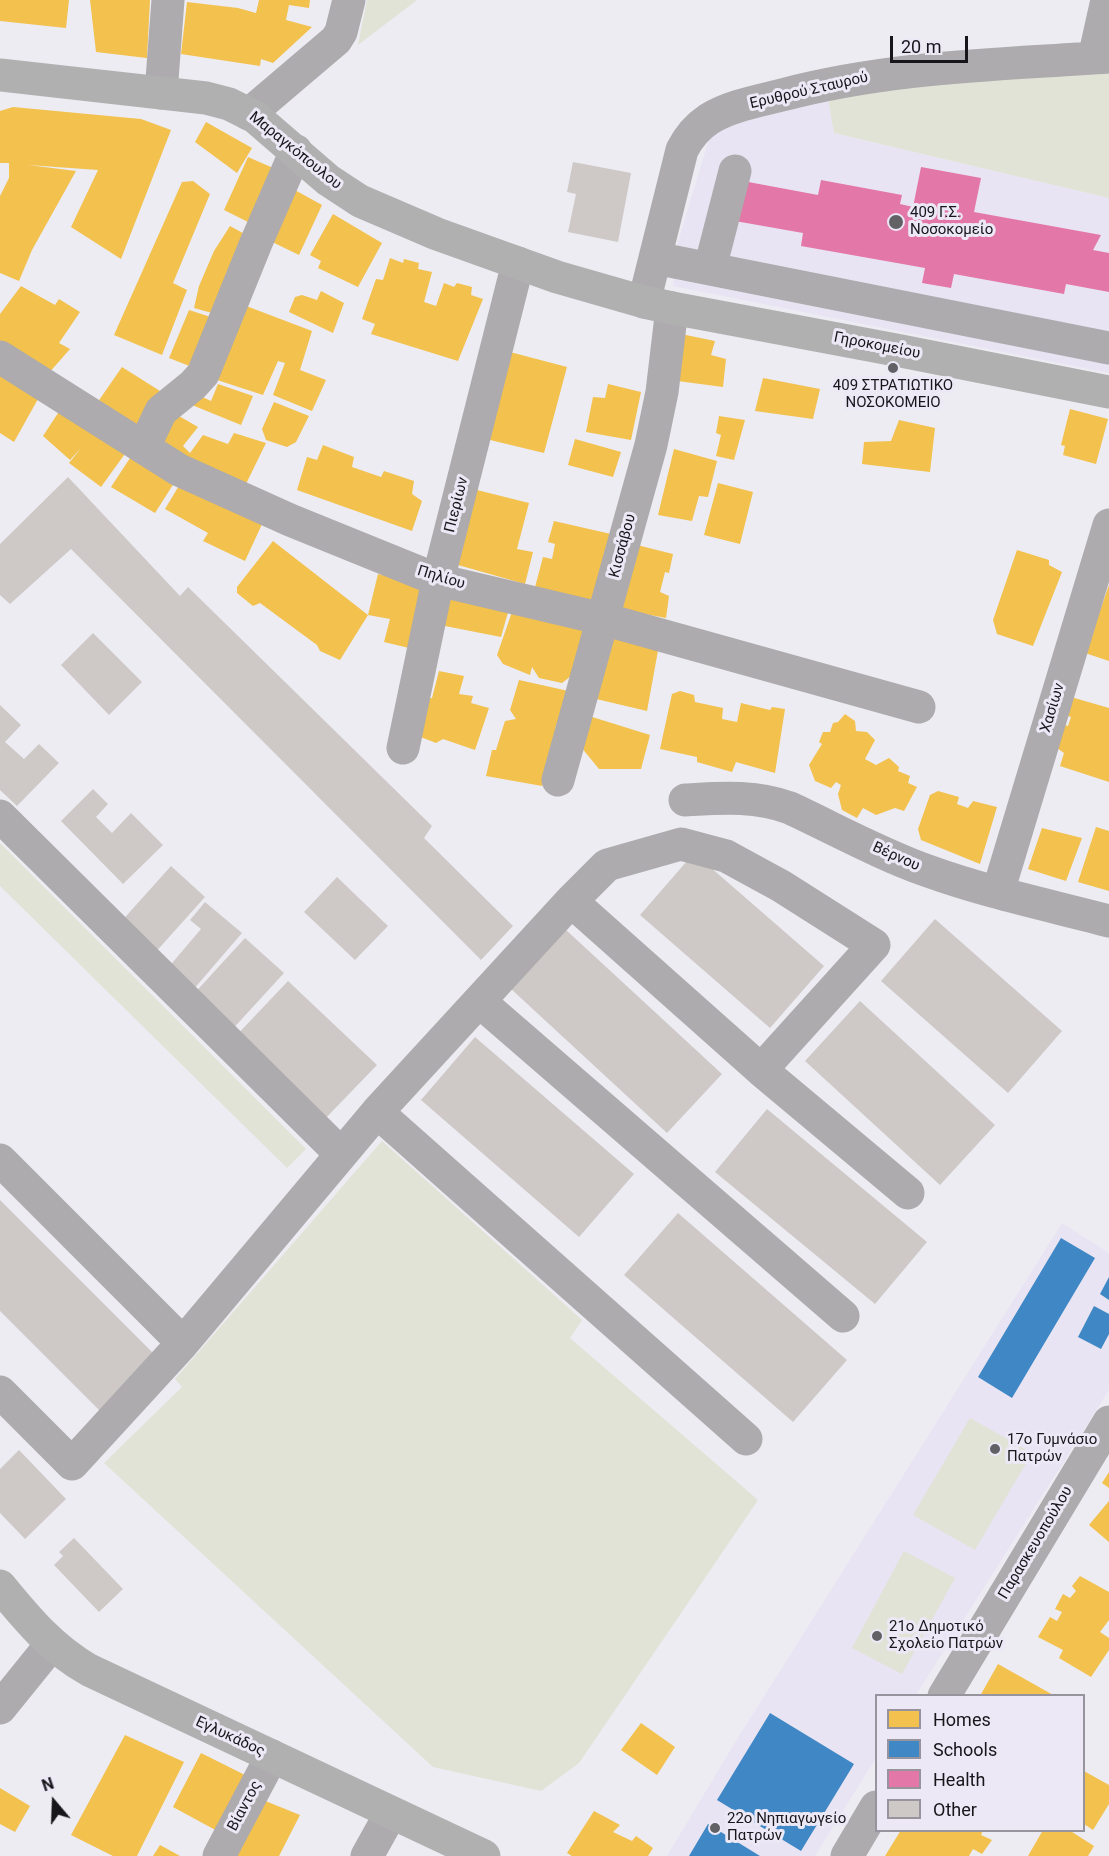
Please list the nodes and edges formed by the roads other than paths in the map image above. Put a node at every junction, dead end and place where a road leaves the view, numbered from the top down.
1 (168, 0) edge
2 (349, 0) edge
3 (1107, 0) edge
4 (1101, 58) edge
5 (0, 75) edge
6 (161, 93) junction
7 (249, 114) junction
8 (296, 151) junction
9 (735, 171) dead end
10 (655, 258) junction
11 (518, 263) junction
12 (710, 267) junction
13 (658, 305) junction
14 (1109, 348) edge
15 (0, 357) edge
16 (1109, 392) edge
17 (144, 447) junction
18 (1109, 525) edge
19 (438, 580) junction
20 (603, 619) junction
21 (919, 707) dead end
22 (403, 748) dead end
23 (558, 780) dead end
24 (685, 800) dead end
25 (0, 816) edge
26 (998, 892) junction
27 (571, 901) junction
28 (1109, 921) edge
29 (479, 1000) junction
30 (761, 1070) junction
31 (377, 1112) junction
32 (341, 1154) junction
33 (0, 1160) edge
34 (908, 1193) dead end
35 (843, 1316) dead end
36 (183, 1343) junction
37 (0, 1392) edge
38 (1108, 1425) edge
39 (746, 1439) dead end
40 (0, 1586) edge
41 (51, 1645) junction
42 (946, 1694) edge
43 (0, 1708) edge
44 (272, 1756) junction
45 (875, 1809) edge
46 (391, 1813) junction
47 (219, 1856) edge
48 (367, 1856) edge
49 (484, 1856) edge
50 (847, 1856) edge

1 - 6 street
2 - 7 street
3 - 4 street
4 - 10 street, Ερυθρού Σταυρού
5 - 6 main road, Μαραγκόπουλου
6 - 7 main road, Μαραγκόπουλου
7 - 8 main road, Μαραγκόπουλου
8 - 11 main road, Μαραγκόπουλου
8 - 17 street
9 - 12 street
10 - 12 street
10 - 13 street, Ερυθρού Σταυρού
11 - 13 main road, Μαραγκόπουλου
11 - 19 street, Πιερίων
12 - 14 street
13 - 16 main road, Γηροκομείου
13 - 20 street, Κισσάβου
15 - 17 street, Πηλίου
17 - 19 street, Πηλίου
18 - 26 street, Χασίων
19 - 20 street, Πηλίου
19 - 22 street, Πιερίων
20 - 21 street, Πηλίου
20 - 23 street, Κισσάβου
24 - 26 street, Βέρνου
25 - 32 street
26 - 28 street, Βέρνου
27 - 29 street
27 - 30 street
27 - 30 street
29 - 31 street
29 - 35 street
30 - 34 street
31 - 32 street
31 - 39 street
32 - 36 street
33 - 36 street
36 - 37 street
38 - 42 street, Παρασκευοπούλου
40 - 41 main road, Εγλυκάδος
41 - 43 street
41 - 44 main road, Εγλυκάδος
44 - 46 main road, Εγλυκάδος
44 - 47 street, Βίαντος
45 - 50 street
46 - 48 street
46 - 49 main road, Εγλυκάδος

